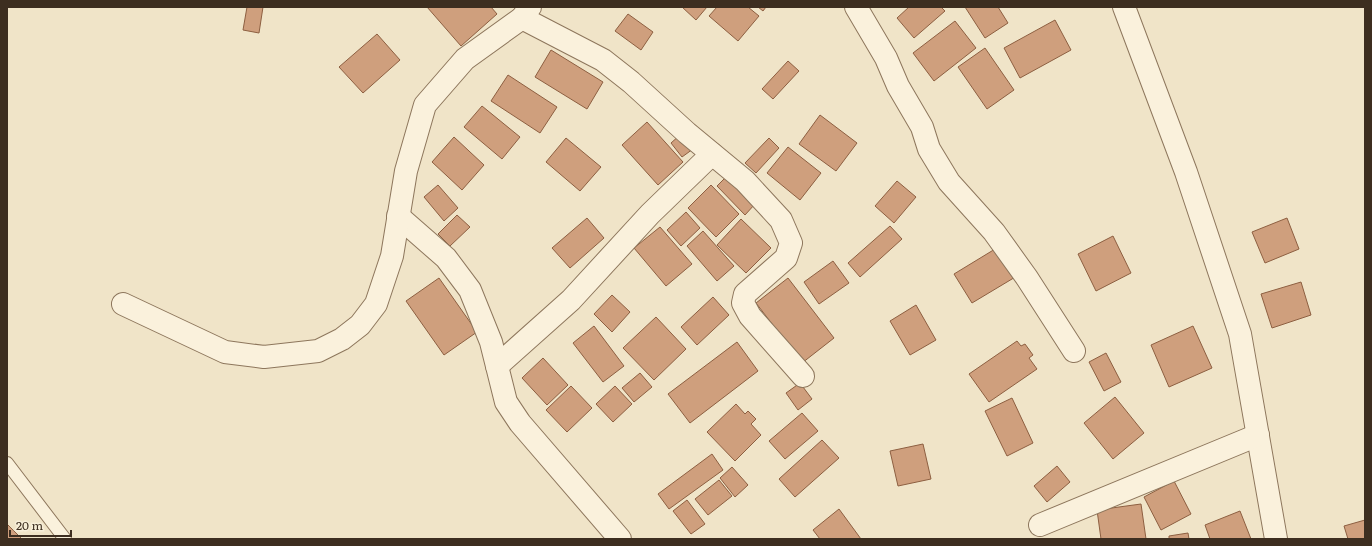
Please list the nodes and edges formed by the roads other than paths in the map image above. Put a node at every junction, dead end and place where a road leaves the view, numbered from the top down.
1 (856, 7) edge
2 (1124, 7) edge
3 (526, 13) edge
4 (712, 154) junction
5 (398, 216) junction
6 (123, 304) dead end
7 (1074, 351) dead end
8 (497, 366) junction
9 (804, 376) dead end
10 (1258, 435) junction
11 (7, 463) edge
12 (1040, 525) dead end
13 (65, 539) edge
14 (620, 539) edge
15 (1276, 539) edge

1 - 7 street
2 - 10 street
3 - 4 street
3 - 5 street
4 - 8 street
4 - 9 street
5 - 6 street
5 - 8 street
8 - 14 street
10 - 12 street
10 - 15 street
11 - 13 lane

